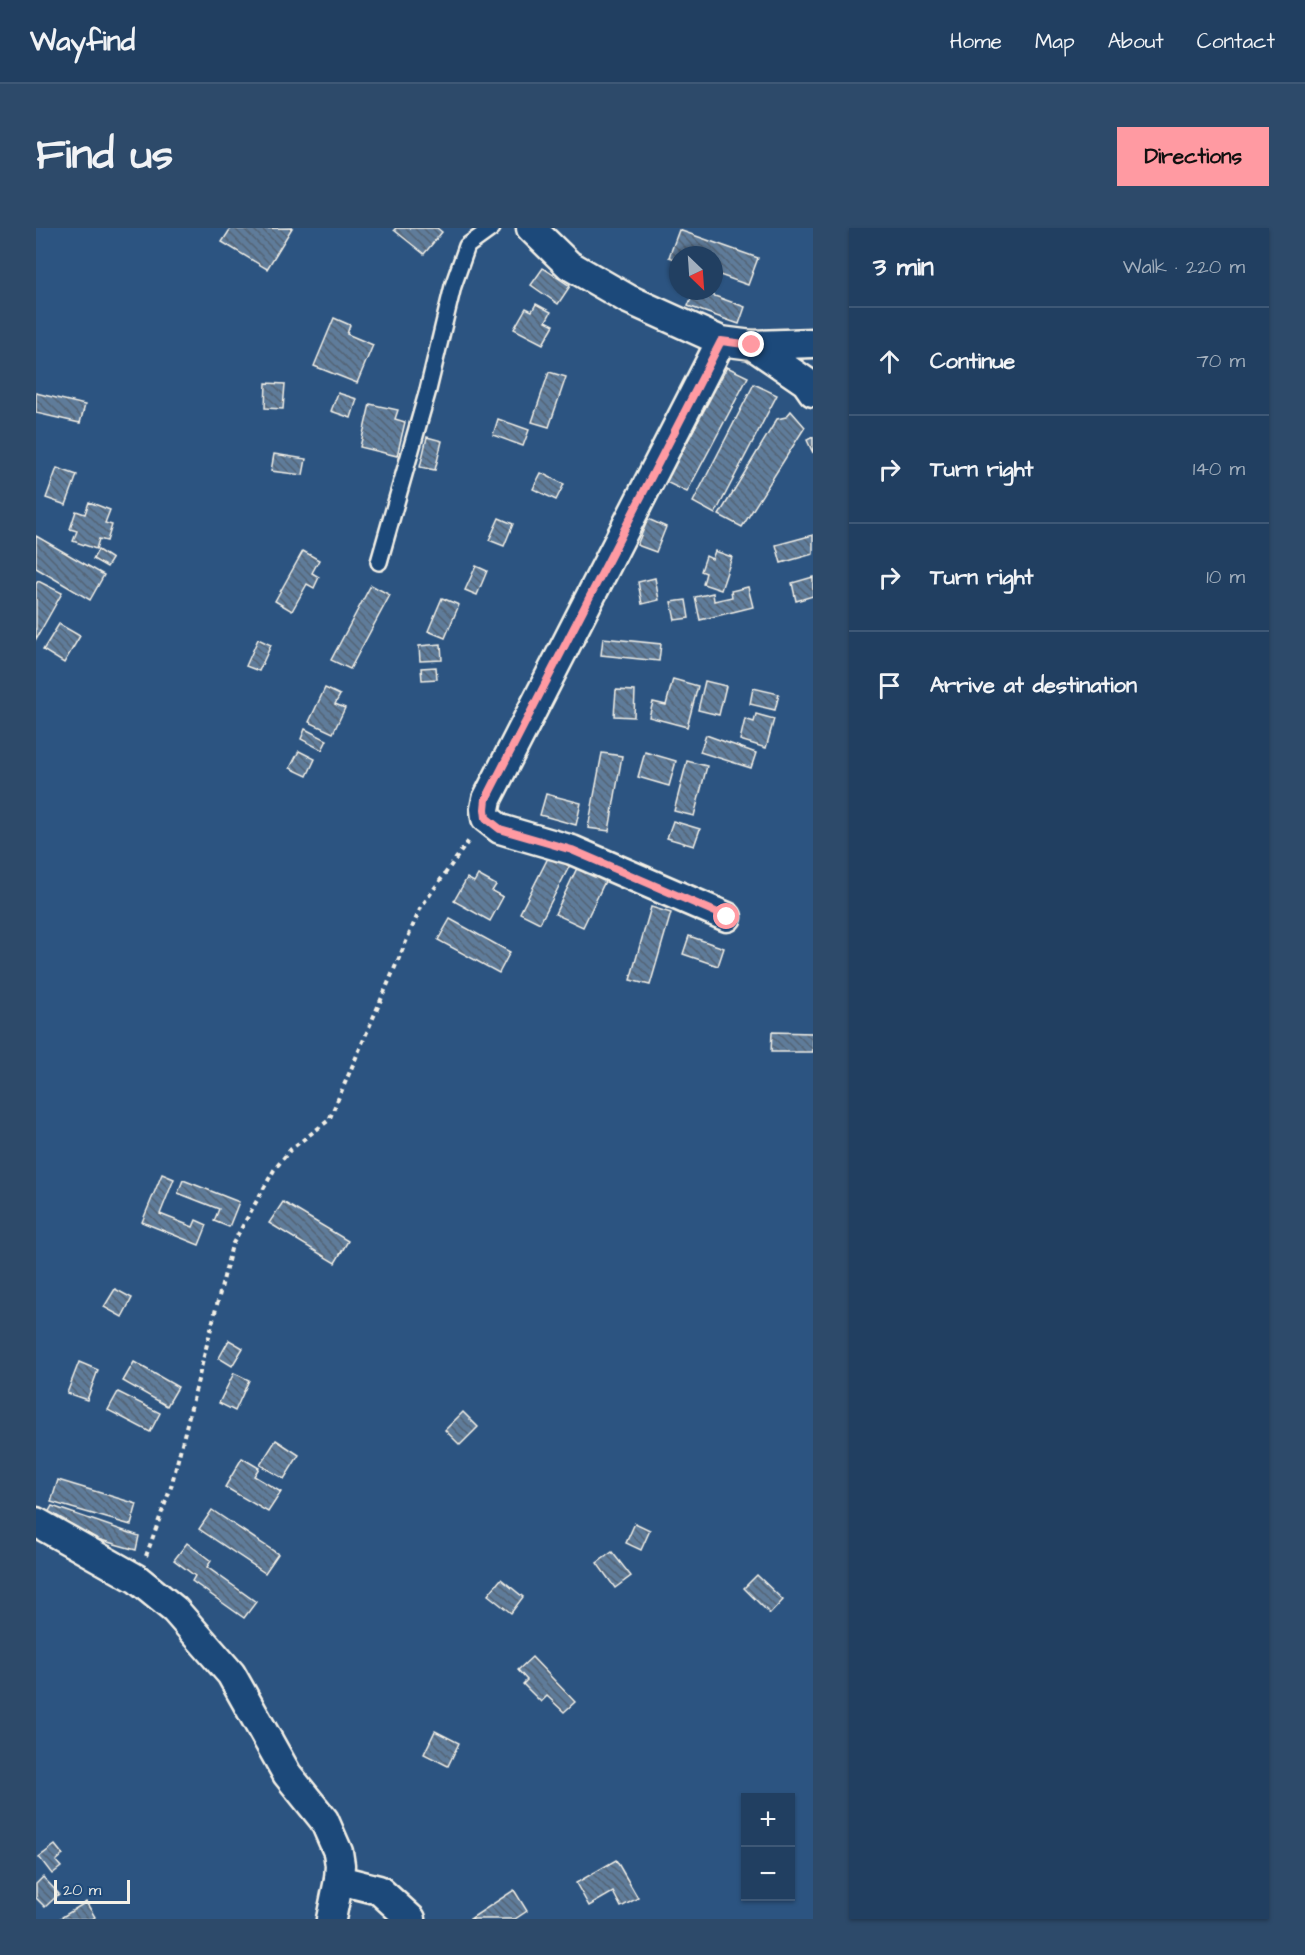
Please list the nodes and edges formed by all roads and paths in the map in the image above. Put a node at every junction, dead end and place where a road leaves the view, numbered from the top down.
1 (492, 228) edge
2 (531, 228) edge
3 (721, 341) junction
4 (813, 343) edge
5 (752, 345) junction
6 (813, 392) edge
7 (379, 562) dead end
8 (486, 818) junction
9 (727, 917) dead end
10 (36, 1522) edge
11 (138, 1579) junction
12 (339, 1880) junction
13 (330, 1918) edge
14 (411, 1919) edge

1 - 7 lane
2 - 3 street
3 - 5 street
3 - 8 street
4 - 5 street
5 - 6 street
8 - 9 street
8 - 11 path
10 - 11 street
11 - 12 street
12 - 13 street
12 - 14 street

